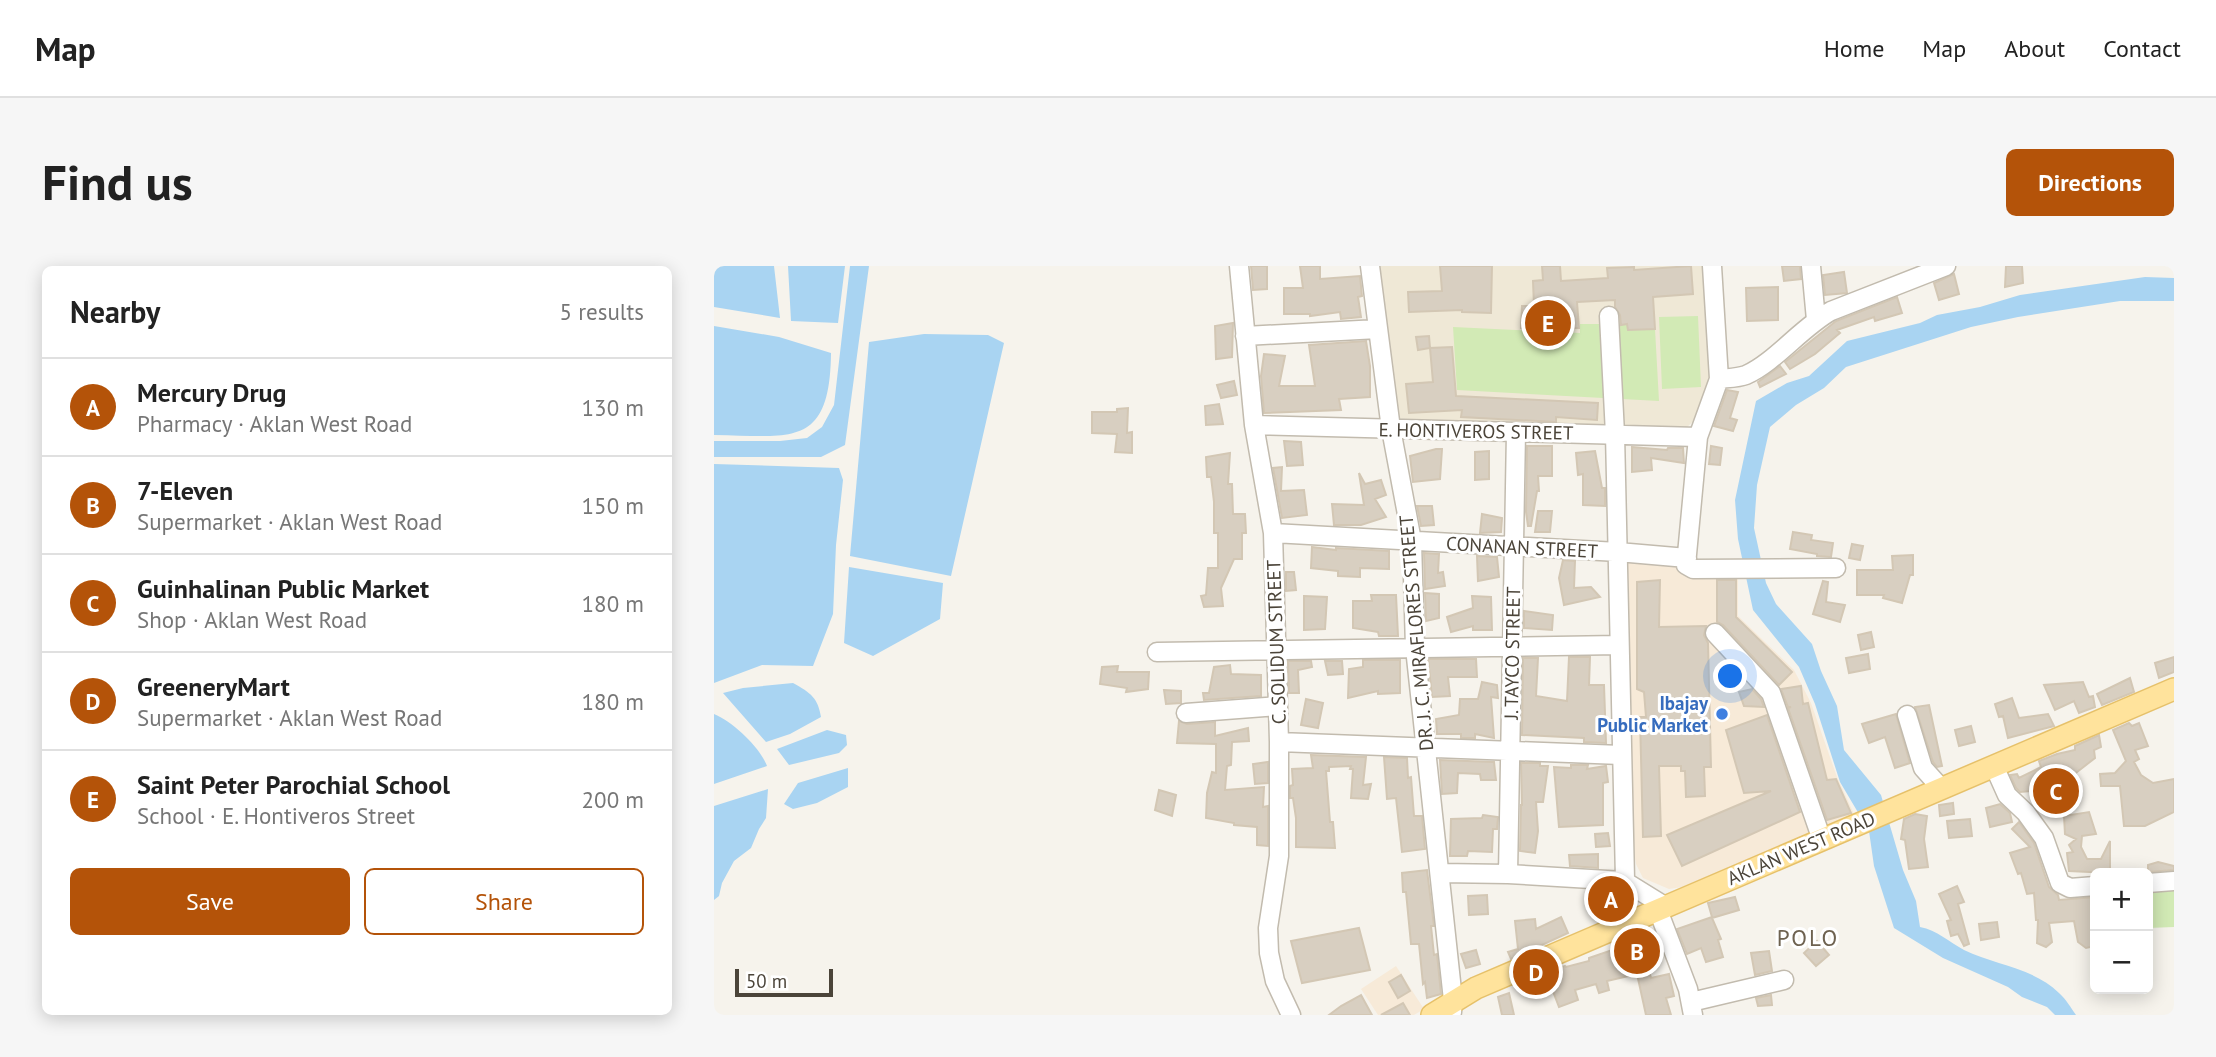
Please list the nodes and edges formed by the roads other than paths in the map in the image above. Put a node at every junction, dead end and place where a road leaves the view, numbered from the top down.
1 (1239, 266) edge
2 (1370, 266) edge
3 (1712, 266) edge
4 (1811, 266) edge
5 (1946, 266) edge
6 (1609, 316) dead end
7 (1816, 320) junction
8 (1378, 329) junction
9 (1245, 336) junction
10 (1719, 379) junction
11 (1254, 425) junction
12 (1391, 429) junction
13 (1516, 432) junction
14 (1615, 435) junction
15 (1698, 437) junction
16 (1273, 533) junction
17 (1412, 541) junction
18 (1514, 546) junction
19 (1618, 552) junction
20 (1687, 558) junction
21 (1836, 568) dead end
22 (1715, 633) dead end
23 (1619, 645) junction
24 (1512, 646) junction
25 (1415, 648) junction
26 (1276, 650) junction
27 (1157, 652) dead end
28 (2174, 689) edge
29 (1278, 706) junction
30 (1186, 713) dead end
31 (1907, 715) dead end
32 (1279, 742) junction
33 (1426, 747) junction
34 (1510, 751) junction
35 (1621, 755) junction
36 (1994, 765) junction
37 (1941, 788) junction
38 (1822, 839) junction
39 (1440, 873) junction
40 (1508, 874) junction
41 (1625, 881) junction
42 (2174, 881) edge
43 (2153, 883) edge
44 (2090, 887) edge
45 (1662, 908) junction
46 (1626, 924) junction
47 (1784, 980) dead end
48 (1452, 1008) edge
49 (1692, 1009) edge
50 (1291, 1015) edge
51 (1432, 1015) edge

1 - 9 street, C. SOLIDUM STREET
2 - 8 street, DR. J. C. MIRAFLORES STREET
3 - 10 street
4 - 7 street
5 - 7 street
6 - 14 street
7 - 10 street
8 - 9 street
8 - 12 street, DR. J. C. MIRAFLORES STREET
9 - 11 street, C. SOLIDUM STREET
10 - 15 street
11 - 12 street, E. HONTIVEROS STREET
11 - 16 street, C. SOLIDUM STREET
12 - 13 street, E. HONTIVEROS STREET
12 - 17 street, DR. J. C. MIRAFLORES STREET
13 - 14 street, E. HONTIVEROS STREET
13 - 18 street, J. TAYCO STREET
14 - 15 street, E. HONTIVEROS STREET
14 - 19 street
15 - 20 street
16 - 17 street, CONANAN STREET
16 - 26 street, C. SOLIDUM STREET
17 - 18 street, CONANAN STREET
17 - 25 street, DR. J. C. MIRAFLORES STREET
18 - 19 street, CONANAN STREET
18 - 24 street, J. TAYCO STREET
19 - 20 street, CONANAN STREET
19 - 23 street
20 - 21 street, CONANAN STREET
22 - 38 street
23 - 24 street
23 - 35 street
24 - 25 street
24 - 34 street, J. TAYCO STREET
25 - 26 street
25 - 33 street, DR. J. C. MIRAFLORES STREET
26 - 27 street
26 - 29 street, C. SOLIDUM STREET
28 - 36 main road, AKLAN WEST ROAD
29 - 30 street
29 - 32 street, C. SOLIDUM STREET
31 - 37 street
32 - 33 street
32 - 50 street, C. SOLIDUM STREET
33 - 34 street
33 - 39 street, DR. J. C. MIRAFLORES STREET
34 - 35 street
34 - 40 street, J. TAYCO STREET
35 - 41 street
36 - 37 main road, AKLAN WEST ROAD
36 - 44 street
37 - 38 main road, AKLAN WEST ROAD
38 - 45 main road, AKLAN WEST ROAD
39 - 40 street
39 - 48 street, DR. J. C. MIRAFLORES STREET
40 - 41 street
41 - 45 street
41 - 46 street
42 - 43 street
45 - 46 main road, AKLAN WEST ROAD
45 - 49 street
46 - 48 main road, AKLAN WEST ROAD
47 - 49 street
48 - 51 main road, AKLAN WEST ROAD

